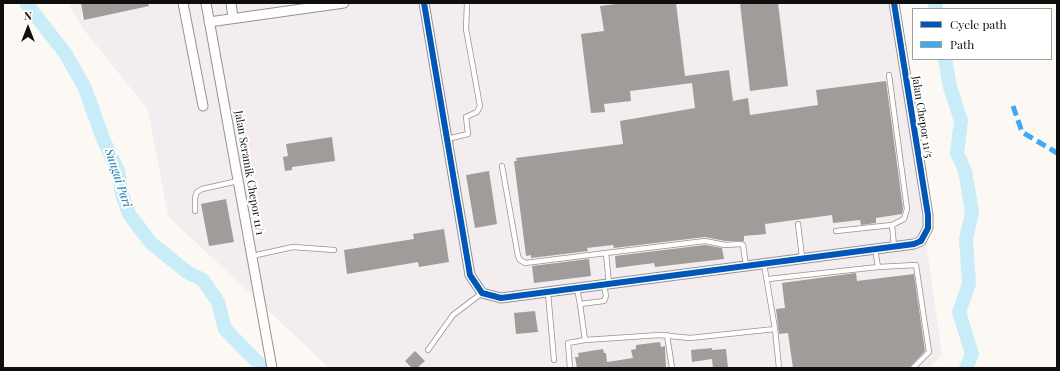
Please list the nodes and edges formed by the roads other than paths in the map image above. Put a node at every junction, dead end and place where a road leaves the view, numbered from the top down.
1 (183, 3) edge
2 (206, 3) edge
3 (231, 3) edge
4 (344, 3) edge
5 (424, 3) edge
6 (466, 3) edge
7 (894, 3) edge
8 (233, 18) junction
9 (210, 22) junction
10 (889, 75) dead end
11 (203, 106) dead end
12 (448, 139) junction
13 (502, 166) dead end
14 (238, 181) junction
15 (196, 211) dead end
16 (798, 224) dead end
17 (892, 225) junction
18 (836, 232) dead end
19 (894, 246) junction
20 (875, 248) junction
21 (334, 250) dead end
22 (606, 253) junction
23 (252, 256) junction
24 (802, 257) junction
25 (764, 263) junction
26 (746, 266) junction
27 (878, 267) junction
28 (768, 279) junction
29 (606, 284) junction
30 (577, 288) junction
31 (482, 293) junction
32 (548, 293) junction
33 (580, 304) junction
34 (775, 329) junction
35 (667, 335) junction
36 (585, 340) junction
37 (428, 350) dead end
38 (554, 360) dead end
39 (272, 368) edge
40 (570, 368) edge
41 (672, 368) edge
42 (779, 368) edge
43 (913, 368) edge

1 - 11 street
2 - 9 street, Jalan Seramik Chepor 11/1
3 - 8 street
4 - 8 street
5 - 12 street
6 - 12 lane
7 - 19 street, Jalan Chepor 11/5
8 - 9 street
9 - 14 street, Jalan Seramik Chepor 11/1
10 - 17 lane
12 - 31 street
13 - 22 lane
14 - 15 lane
14 - 23 street, Jalan Seramik Chepor 11/1
16 - 24 lane
17 - 18 lane
17 - 19 lane
19 - 20 street
20 - 24 street
20 - 27 lane
21 - 23 lane
22 - 26 lane
22 - 29 lane
23 - 39 street, Jalan Seramik Chepor 11/1
24 - 25 street
25 - 26 street
25 - 28 lane
26 - 29 street
27 - 28 lane
27 - 43 lane
28 - 34 lane
29 - 30 street
29 - 33 lane
30 - 32 street
30 - 33 lane
31 - 32 street
31 - 37 lane
32 - 38 lane
33 - 36 lane
34 - 35 lane
34 - 42 lane
35 - 36 lane
35 - 41 lane
36 - 40 lane

